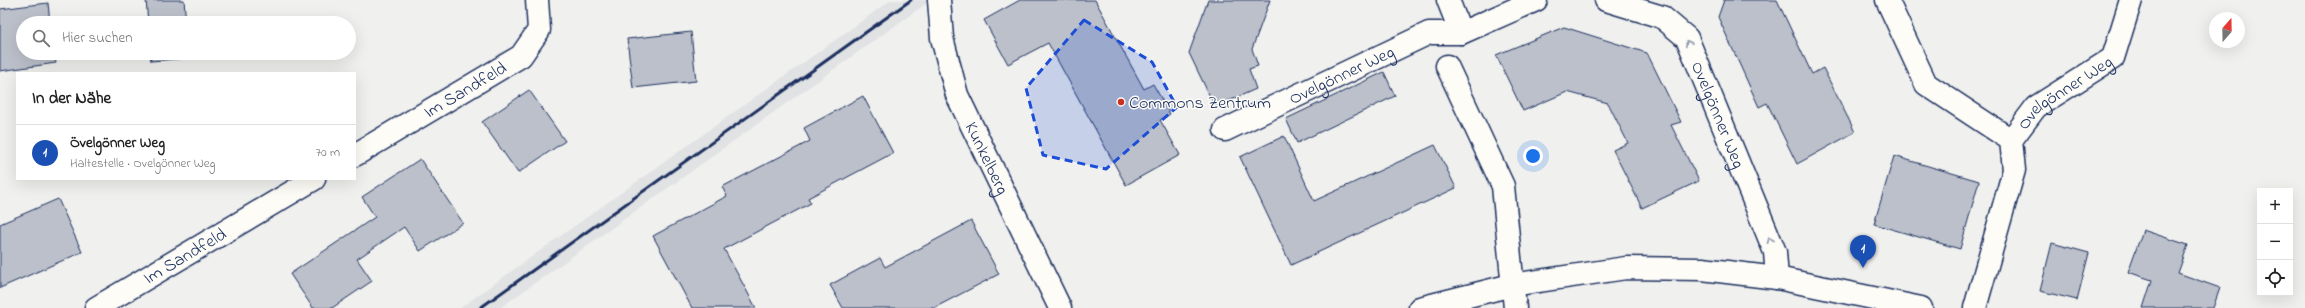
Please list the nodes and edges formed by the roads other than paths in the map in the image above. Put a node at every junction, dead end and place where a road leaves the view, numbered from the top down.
1 (537, 0) edge
2 (939, 0) edge
3 (1448, 0) edge
4 (1536, 0) edge
5 (1606, 0) edge
6 (1887, 0) edge
7 (2131, 0) edge
8 (1461, 33) junction
9 (1447, 66) dead end
10 (1225, 130) dead end
11 (2011, 140) junction
12 (356, 153) edge
13 (312, 180) edge
14 (1777, 278) junction
15 (1512, 285) junction
16 (96, 308) edge
17 (1060, 308) edge
18 (1420, 308) edge
19 (1515, 308) edge
20 (1921, 308) edge
21 (1975, 308) edge

1 - 12 street, Im Sandfeld
2 - 17 street, Kunkelberg
3 - 8 street
4 - 8 street, Ovelgönner Weg
14 -> 5 street, Ovelgönner Weg
6 - 11 street, Ovelgönner Weg
7 - 11 street, Ovelgönner Weg
8 - 10 street, Ovelgönner Weg
9 - 15 street
11 - 21 street, Ovelgönner Weg
13 - 16 street, Im Sandfeld
14 - 15 street
14 - 20 street
15 - 18 street
15 - 19 street

